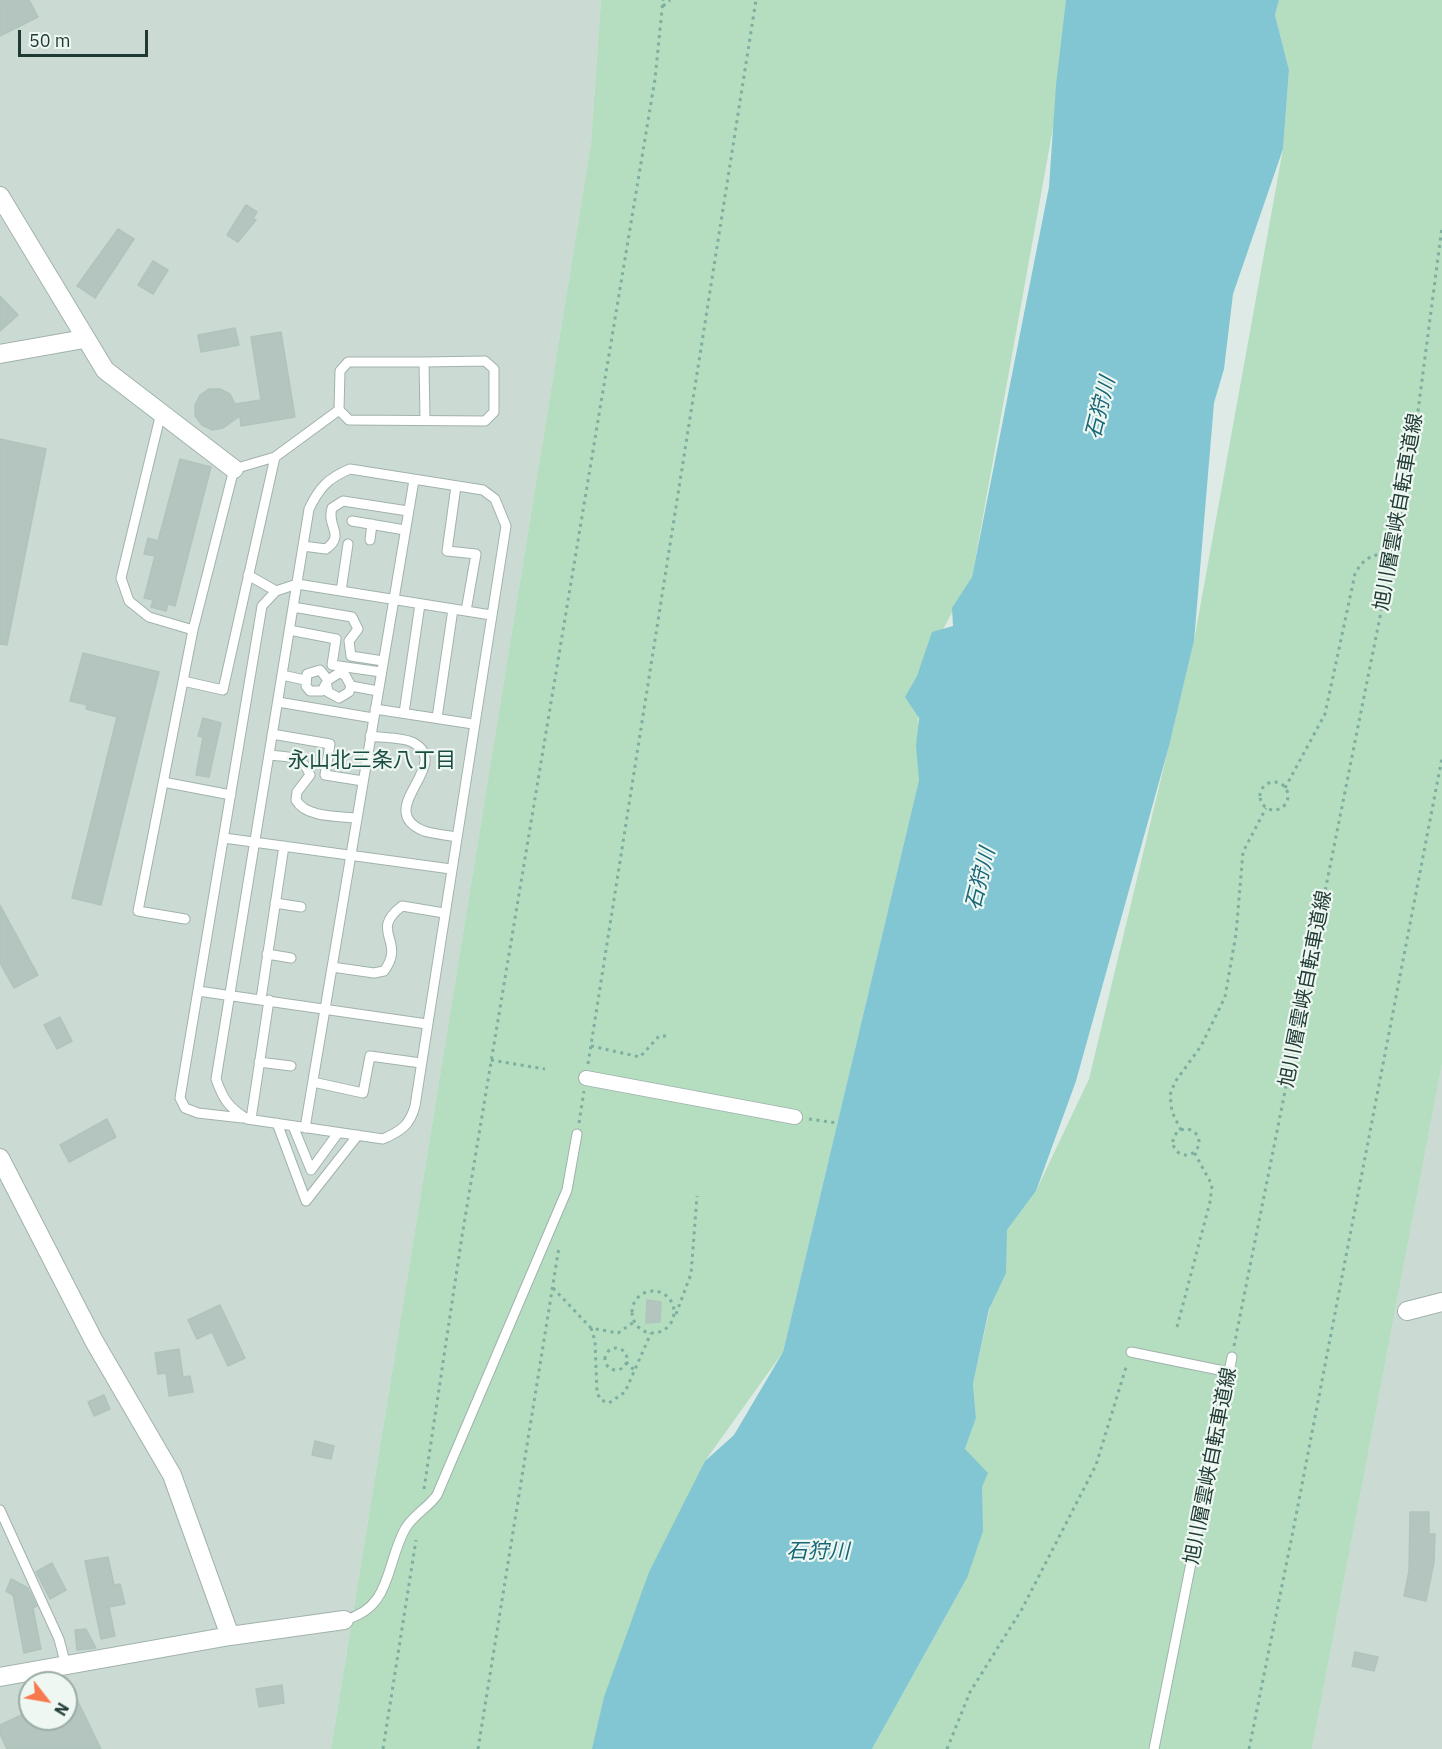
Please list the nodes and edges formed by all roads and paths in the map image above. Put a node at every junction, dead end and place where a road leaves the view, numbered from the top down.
1 (663, 0) edge
2 (670, 0) edge
3 (756, 0) edge
4 (663, 6) junction
5 (0, 196) edge
6 (1442, 227) edge
7 (84, 339) junction
8 (0, 354) edge
9 (424, 362) junction
10 (339, 410) junction
11 (160, 414) junction
12 (425, 419) junction
13 (275, 457) junction
14 (234, 469) junction
15 (414, 480) junction
16 (456, 486) junction
17 (408, 511) junction
18 (352, 521) dead end
19 (372, 524) junction
20 (405, 530) junction
21 (370, 540) dead end
22 (348, 544) dead end
23 (303, 546) junction
24 (1393, 551) junction
25 (346, 562) junction
26 (358, 564) dead end
27 (248, 575) junction
28 (297, 584) junction
29 (276, 591) junction
30 (341, 591) junction
31 (393, 599) junction
32 (420, 604) junction
33 (293, 607) junction
34 (453, 609) junction
35 (466, 611) junction
36 (491, 615) junction
37 (194, 630) junction
38 (289, 630) junction
39 (383, 661) junction
40 (381, 672) junction
41 (282, 675) junction
42 (305, 680) junction
43 (183, 681) junction
44 (328, 683) junction
45 (351, 686) junction
46 (378, 691) junction
47 (278, 702) junction
48 (404, 713) junction
49 (374, 714) junction
50 (437, 718) junction
51 (473, 724) junction
52 (272, 734) junction
53 (370, 736) junction
54 (269, 755) junction
55 (1442, 758) edge
56 (363, 780) junction
57 (163, 782) junction
58 (1285, 788) junction
59 (231, 795) junction
60 (1266, 808) junction
61 (357, 818) junction
62 (456, 837) junction
63 (224, 838) junction
64 (255, 842) junction
65 (284, 846) junction
66 (350, 856) junction
67 (451, 869) junction
68 (275, 903) junction
69 (301, 907) dead end
70 (444, 913) junction
71 (185, 919) dead end
72 (267, 954) junction
73 (291, 958) dead end
74 (332, 967) junction
75 (198, 991) junction
76 (230, 994) junction
77 (265, 999) junction
78 (325, 1008) junction
79 (428, 1024) junction
80 (666, 1036) dead end
81 (591, 1046) junction
82 (491, 1060) junction
83 (259, 1062) junction
84 (421, 1063) junction
85 (291, 1066) dead end
86 (545, 1069) dead end
87 (586, 1078) junction
88 (313, 1082) junction
89 (795, 1117) joint
90 (249, 1119) junction
91 (837, 1123) dead end
92 (277, 1124) junction
93 (293, 1126) junction
94 (305, 1128) junction
95 (1181, 1130) junction
96 (338, 1132) junction
97 (577, 1134) joint
98 (358, 1136) junction
99 (1194, 1152) junction
100 (0, 1158) edge
101 (697, 1196) dead end
102 (559, 1244) dead end
103 (553, 1287) junction
104 (1442, 1302) edge
105 (1407, 1311) dead end
106 (674, 1318) junction
107 (634, 1322) junction
108 (1177, 1327) dead end
109 (591, 1328) junction
110 (651, 1333) junction
111 (1131, 1352) joint
112 (1232, 1357) joint
113 (605, 1360) junction
114 (626, 1362) junction
115 (596, 1364) junction
116 (634, 1370) junction
117 (1229, 1372) junction
118 (0, 1509) edge
119 (420, 1512) junction
120 (344, 1620) joint
121 (230, 1636) junction
122 (66, 1666) junction
123 (0, 1677) edge
124 (383, 1749) edge
125 (478, 1749) edge
126 (947, 1749) edge
127 (1154, 1749) edge
128 (1249, 1749) edge

1 - 4 path
2 - 4 path
3 - 81 path
4 - 82 path
5 - 7 street
6 - 24 path, 旭川層雲峡自転車道線
7 - 8 street
7 - 11 street
9 - 10 lane
9 - 12 lane
9 - 12 lane
10 - 12 lane
10 - 13 lane
11 - 14 street
11 - 37 lane
13 - 14 lane
13 - 27 lane
14 - 37 lane
15 - 16 lane
15 - 17 lane
15 - 23 lane
16 - 35 lane
16 - 36 lane
17 - 20 lane
17 - 23 lane
18 - 19 lane
19 - 20 lane
19 - 21 lane
20 - 31 lane
22 - 25 lane
23 - 28 lane
24 - 58 path
24 - 112 path, 旭川層雲峡自転車道線
25 - 26 lane
25 - 30 lane
27 - 29 lane
27 - 43 lane
28 - 29 lane
28 - 30 lane
28 - 33 lane
29 - 59 lane
30 - 31 lane
31 - 32 lane
31 - 39 lane
32 - 34 lane
32 - 48 lane
33 - 38 lane
33 - 39 lane
34 - 35 lane
34 - 50 lane
35 - 36 lane
36 - 51 lane
37 - 43 lane
38 - 40 lane
38 - 41 lane
39 - 40 lane
40 - 46 lane
41 - 42 lane
41 - 47 lane
42 - 44 lane
42 - 44 lane
43 - 57 lane
44 - 45 lane
44 - 45 lane
45 - 46 lane
46 - 49 lane
47 - 49 lane
47 - 52 lane
48 - 49 lane
48 - 50 lane
49 - 53 lane
50 - 51 lane
51 - 62 lane
52 - 54 lane
52 - 56 lane
53 - 56 lane
53 - 62 lane
54 - 61 lane
54 - 64 lane
55 - 128 path
56 - 61 lane
57 - 59 lane
57 - 71 lane
58 - 60 path
58 - 60 path
59 - 63 lane
60 - 95 path
61 - 66 lane
62 - 67 lane
63 - 64 lane
63 - 75 lane
64 - 65 lane
64 - 76 lane
65 - 66 lane
65 - 68 lane
66 - 67 lane
66 - 74 lane
67 - 70 lane
68 - 69 lane
68 - 72 lane
70 - 74 lane
70 - 79 lane
72 - 73 lane
72 - 77 lane
74 - 78 lane
75 - 76 lane
75 - 90 lane
76 - 77 lane
76 - 90 lane
77 - 78 lane
77 - 83 lane
78 - 79 lane
78 - 88 lane
79 - 84 lane
80 - 81 path
81 - 87 path
82 - 86 path
82 - 119 path
83 - 85 lane
83 - 90 lane
84 - 88 lane
84 - 98 lane
87 - 89 street
87 - 97 path
88 - 94 lane
89 - 91 path
90 - 92 lane
92 - 93 lane
92 - 98 lane
93 - 94 lane
93 - 96 lane
94 - 96 lane
95 - 99 path
95 - 99 path
96 - 98 lane
97 - 119 lane
99 - 108 path
100 - 121 street
101 - 106 path
102 - 103 path
103 - 109 path
103 - 125 path
104 - 105 street
106 - 107 path
106 - 110 path
107 - 109 path
107 - 110 path
109 - 115 path
110 - 116 path
111 - 117 lane
111 - 126 path
112 - 117 lane, 旭川層雲峡自転車道線
113 - 114 path
113 - 114 path
113 - 115 path
114 - 116 path
115 - 116 path
117 - 127 lane, 旭川層雲峡自転車道線
118 - 122 lane
119 - 120 lane
119 - 124 path
120 - 121 street
121 - 122 street
122 - 123 street

